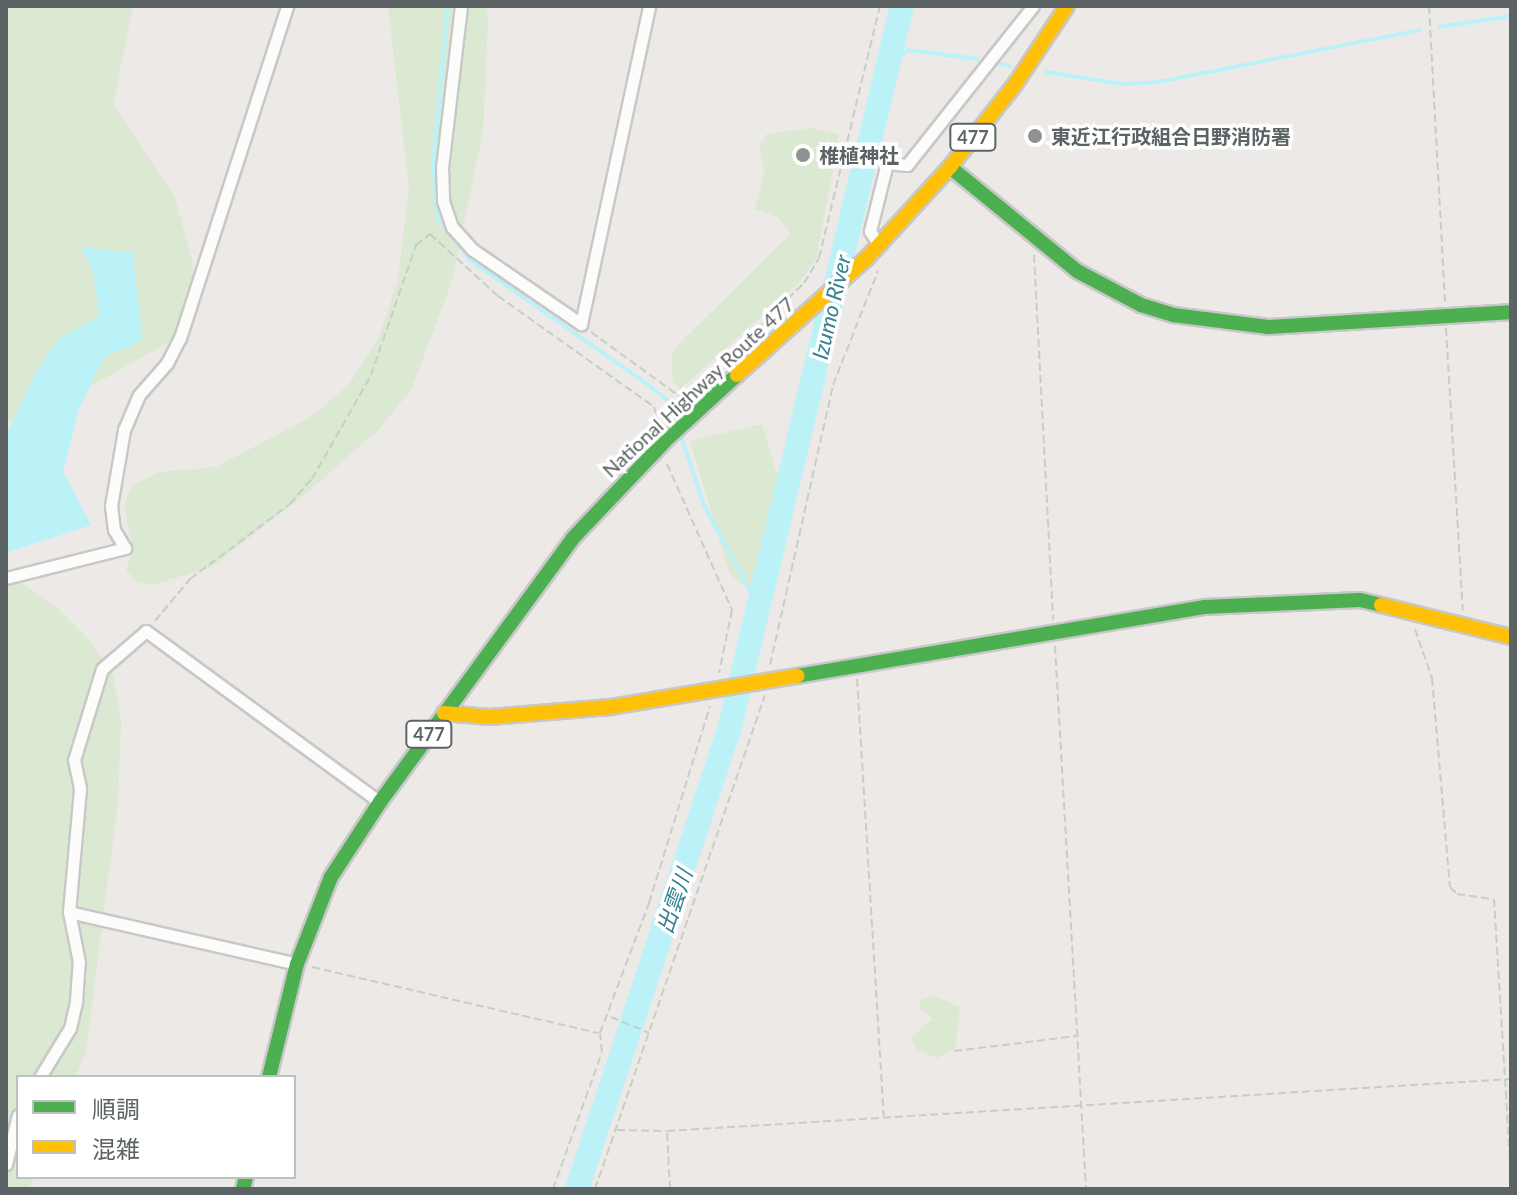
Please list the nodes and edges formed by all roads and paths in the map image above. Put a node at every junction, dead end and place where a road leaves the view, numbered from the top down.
1 (287, 6) edge
2 (461, 6) edge
3 (649, 6) edge
4 (880, 6) edge
5 (1033, 6) edge
6 (1067, 6) edge
7 (1429, 6) edge
8 (837, 152) dead end
9 (846, 154) junction
10 (883, 162) dead end
11 (950, 167) junction
12 (1036, 238) junction
13 (879, 245) junction
14 (1511, 312) edge
15 (1445, 317) junction
16 (581, 324) junction
17 (762, 324) junction
18 (779, 340) junction
19 (653, 433) dead end
20 (645, 459) junction
21 (6, 578) edge
22 (1404, 607) junction
23 (1464, 623) junction
24 (146, 631) junction
25 (1054, 634) junction
26 (1511, 637) edge
27 (856, 666) junction
28 (766, 681) junction
29 (715, 690) junction
30 (444, 713) junction
31 (380, 802) junction
32 (69, 912) junction
33 (297, 964) junction
34 (610, 1017) junction
35 (600, 1033) junction
36 (649, 1033) junction
37 (1077, 1036) junction
38 (954, 1051) dead end
39 (41, 1075) edge
40 (269, 1075) edge
41 (1511, 1079) edge
42 (1505, 1080) junction
43 (1081, 1106) junction
44 (884, 1118) junction
45 (16, 1123) edge
46 (616, 1130) junction
47 (667, 1131) junction
48 (6, 1164) edge
49 (1511, 1180) edge
50 (553, 1189) edge
51 (595, 1189) edge
52 (670, 1189) edge
53 (1086, 1189) edge

1 - 21 street
2 - 16 street
3 - 16 street
4 - 9 path
5 - 13 street
6 - 11 main road, National Highway Route 477 / 477
7 - 15 path
8 - 9 path
9 - 10 path
9 - 17 path
11 - 12 main road
11 - 13 main road, National Highway Route 477 / 477
12 - 15 main road
12 - 25 path
13 - 18 main road, National Highway Route 477 / 477
13 - 28 path
14 - 15 main road
15 - 23 path
16 - 17 path
17 - 18 path
18 - 20 main road, National Highway Route 477 / 477
19 - 24 path
20 - 29 path
20 - 30 main road, National Highway Route 477 / 477
22 - 23 main road
22 - 25 main road
22 - 42 path
23 - 26 main road
24 - 31 street
24 - 32 street
25 - 27 main road
25 - 37 path
27 - 28 main road
27 - 44 path
28 - 29 main road
28 - 36 path
29 - 30 main road
29 - 34 path
30 - 31 main road, National Highway Route 477 / 477
31 - 33 main road, National Highway Route 477 / 477
32 - 33 street
32 - 39 street
33 - 35 path
33 - 40 main road, National Highway Route 477 / 477
34 - 35 path
34 - 36 path
35 - 50 path
36 - 46 path
37 - 38 path
37 - 43 path
41 - 42 path
42 - 43 path
42 - 49 path
43 - 44 path
43 - 53 path
44 - 47 path
45 - 48 street
46 - 47 path
46 - 51 path
47 - 52 path

